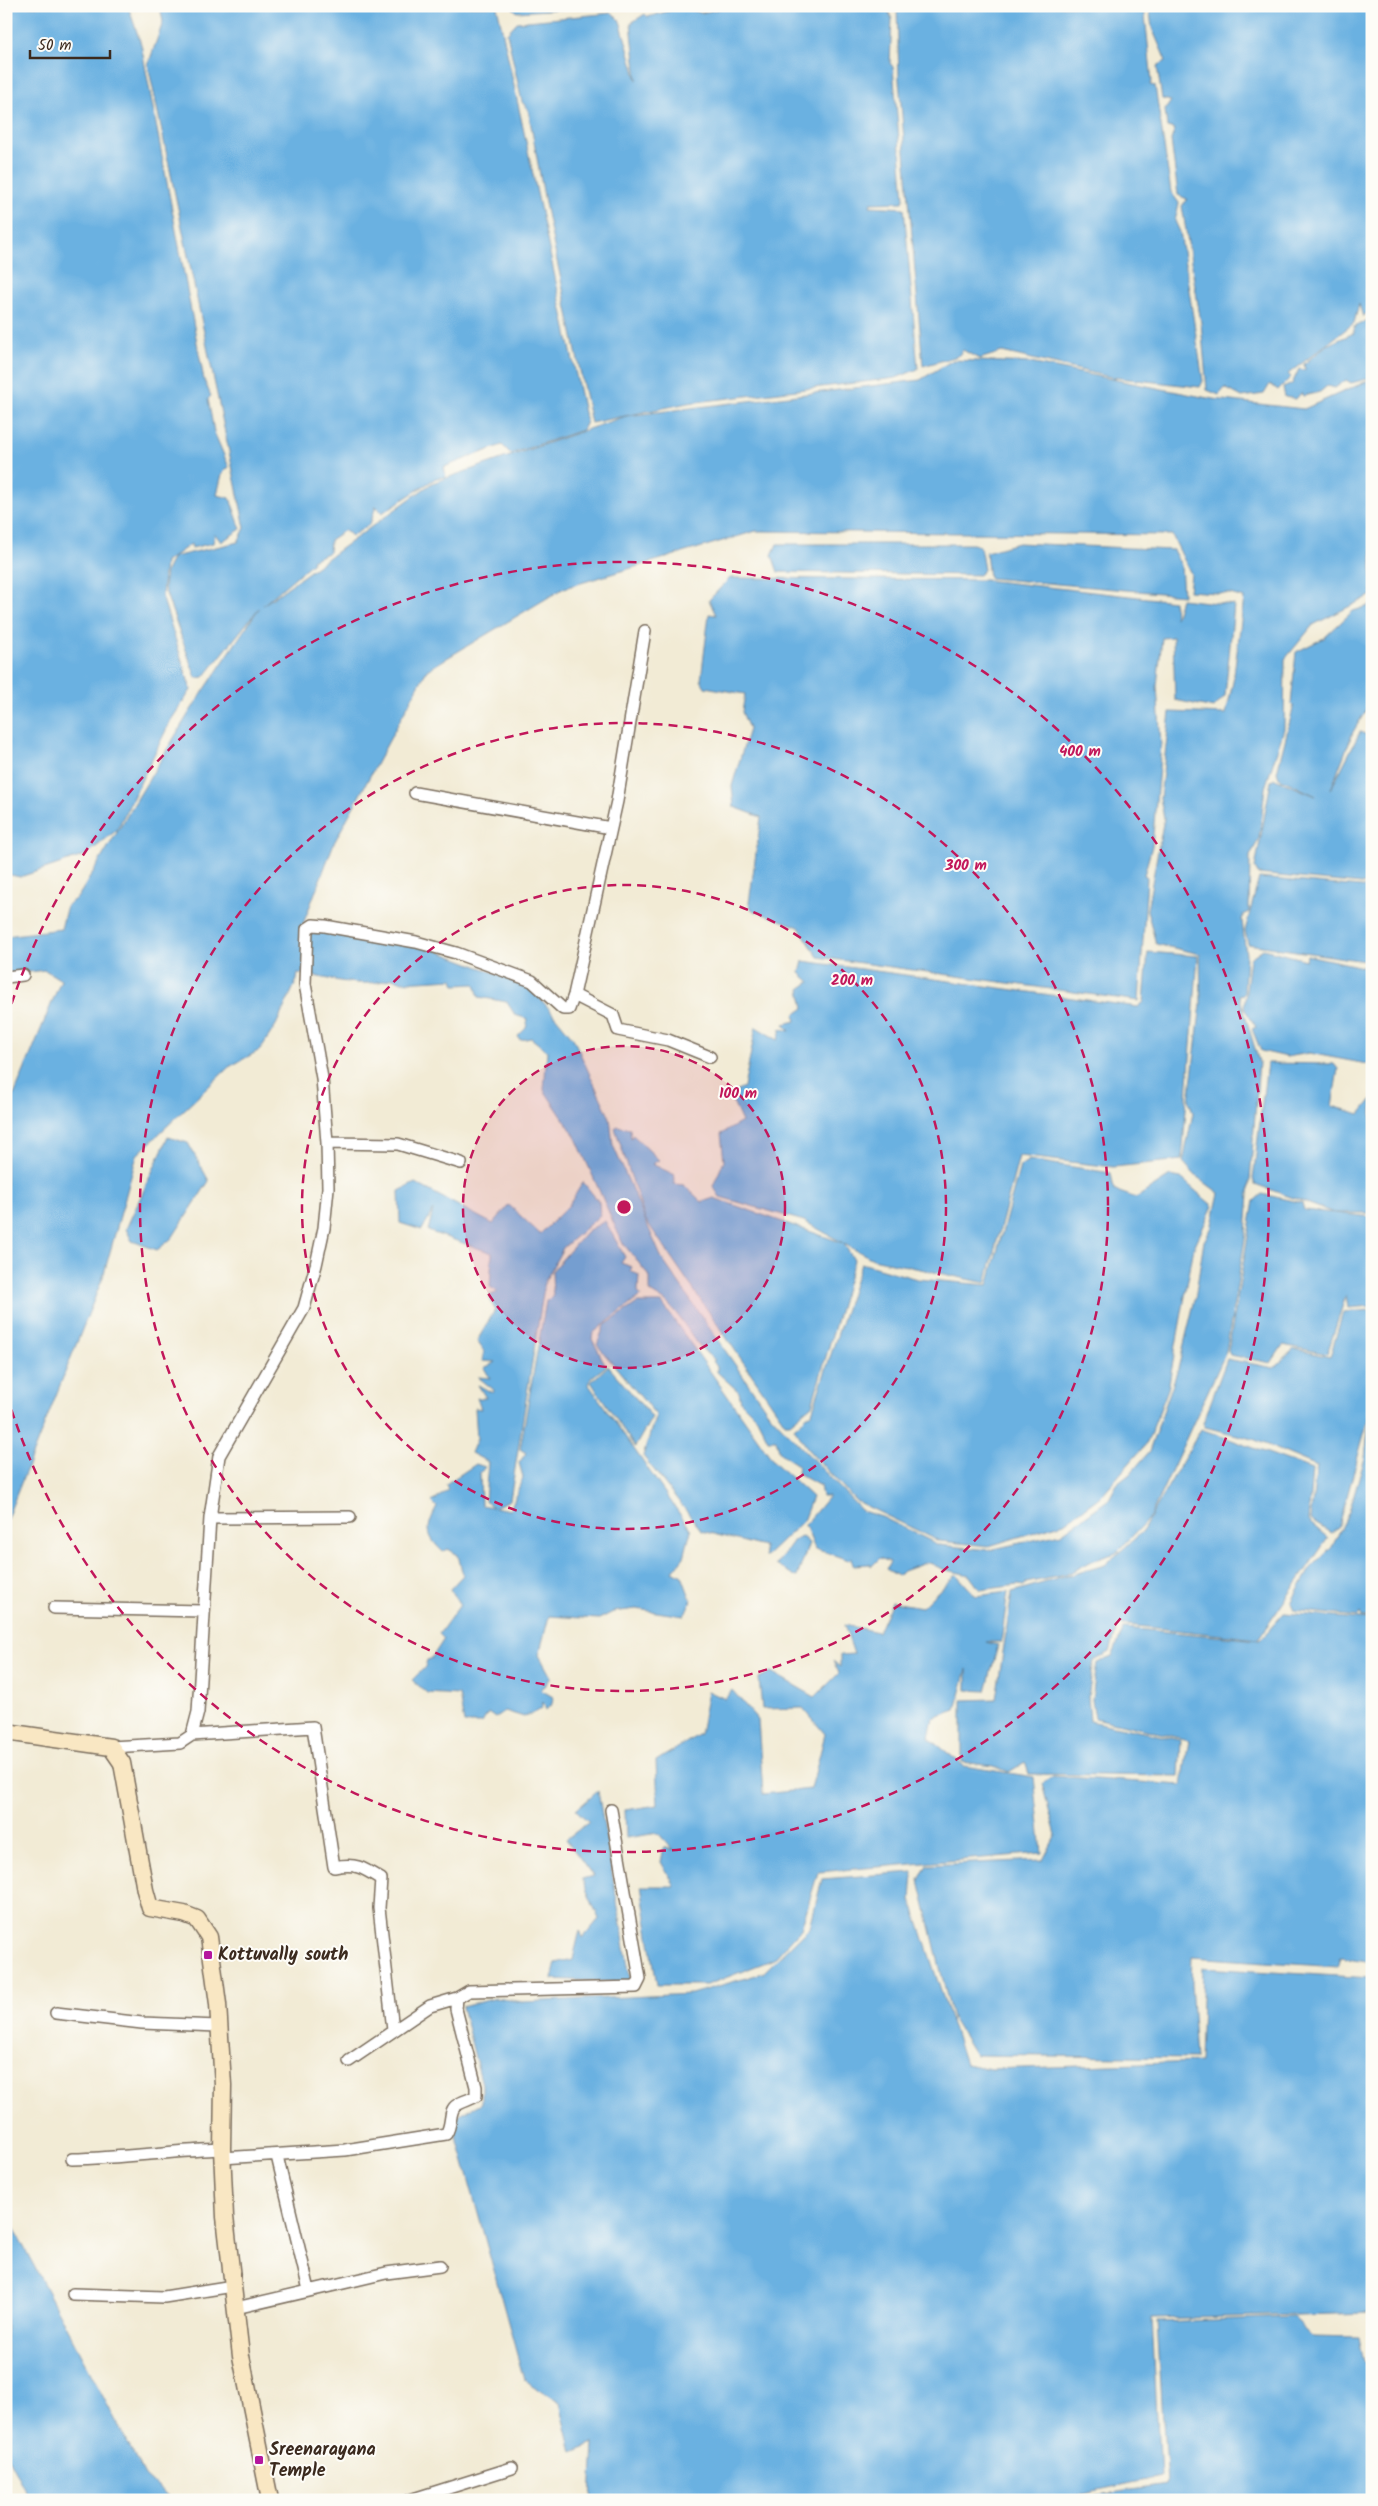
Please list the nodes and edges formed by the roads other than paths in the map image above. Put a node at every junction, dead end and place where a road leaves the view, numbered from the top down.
1 (645, 631) dead end
2 (415, 792) dead end
3 (611, 828) junction
4 (23, 974) dead end
5 (6, 977) edge
6 (574, 995) junction
7 (710, 1057) dead end
8 (327, 1143) junction
9 (461, 1163) dead end
10 (350, 1517) dead end
11 (210, 1518) junction
12 (54, 1608) dead end
13 (203, 1611) junction
14 (6, 1732) edge
15 (192, 1735) junction
16 (111, 1747) junction
17 (611, 1810) dead end
18 (456, 1998) junction
19 (56, 2013) dead end
20 (218, 2026) junction
21 (393, 2030) junction
22 (348, 2061) dead end
23 (222, 2154) junction
24 (277, 2156) junction
25 (72, 2159) dead end
26 (440, 2266) dead end
27 (233, 2286) junction
28 (309, 2290) junction
29 (73, 2294) dead end
30 (236, 2308) junction
31 (512, 2468) dead end
32 (270, 2500) edge
33 (410, 2500) edge

1 - 3 street
2 - 3 street
3 - 6 street
4 - 5 street
6 - 7 street
6 - 8 street
8 - 9 street
8 - 11 street
10 - 11 street
11 - 13 street
12 - 13 street
13 - 15 street
14 - 16 main road
15 - 16 street
15 - 21 street
16 - 20 main road
17 - 18 street
18 - 21 street
18 - 24 street
19 - 20 street
20 - 23 main road
21 - 22 street
23 - 24 street
23 - 25 street
23 - 27 main road
24 - 28 street
26 - 28 street
27 - 29 street
27 - 30 main road
28 - 30 street
30 - 32 main road
31 - 33 street

